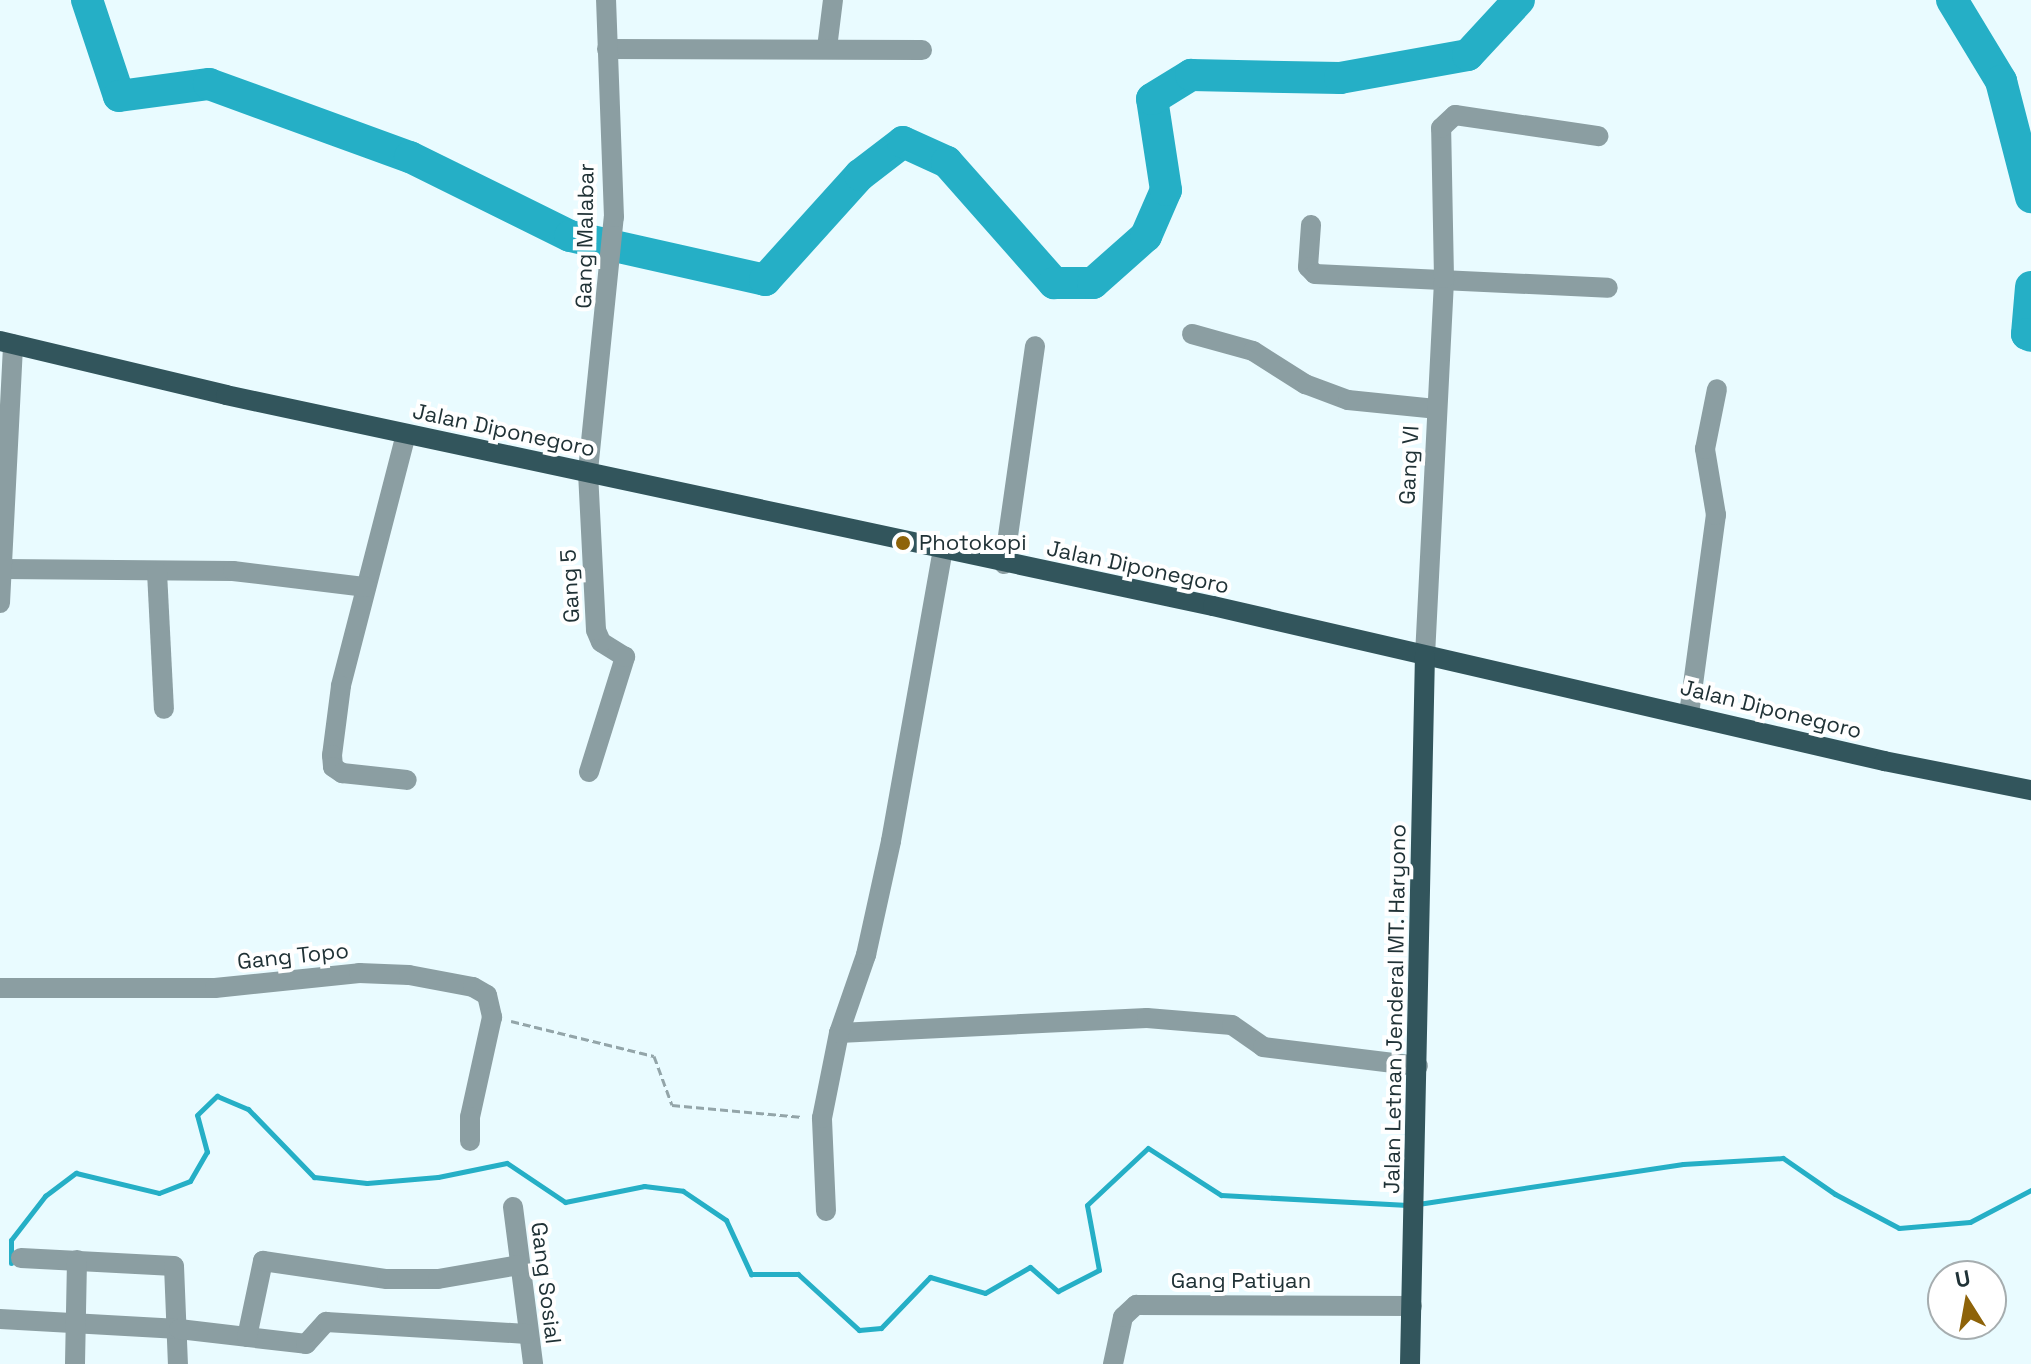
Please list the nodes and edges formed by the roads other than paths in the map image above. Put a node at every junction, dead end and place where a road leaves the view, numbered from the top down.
1 (606, 0) edge
2 (833, 0) edge
3 (827, 48) junction
4 (607, 49) junction
5 (922, 50) dead end
6 (1598, 136) dead end
7 (1311, 225) dead end
8 (1444, 278) junction
9 (1608, 288) dead end
10 (1192, 334) dead end
11 (6, 342) edge
12 (1035, 346) dead end
13 (1717, 389) dead end
14 (1436, 409) junction
15 (406, 434) junction
16 (588, 471) junction
17 (2, 537) edge
18 (943, 550) junction
19 (1004, 564) junction
20 (2, 569) edge
21 (157, 572) junction
22 (366, 587) junction
23 (0, 603) edge
24 (1425, 656) junction
25 (164, 709) dead end
26 (1689, 714) junction
27 (589, 772) dead end
28 (407, 780) dead end
29 (2031, 790) edge
30 (0, 988) edge
31 (839, 1033) junction
32 (1418, 1066) junction
33 (470, 1141) dead end
34 (513, 1207) dead end
35 (826, 1211) dead end
36 (21, 1258) dead end
37 (77, 1260) junction
38 (519, 1265) junction
39 (1412, 1306) junction
40 (0, 1319) edge
41 (76, 1323) junction
42 (179, 1329) junction
43 (527, 1334) junction
44 (247, 1337) junction
45 (75, 1364) edge
46 (178, 1364) edge
47 (533, 1364) edge
48 (1113, 1364) edge
49 (1410, 1364) edge

1 - 4 street, Gang Malabar
2 - 3 street
3 - 4 street
3 - 5 street
4 - 16 street, Gang Malabar
6 - 8 street, Gang VI
7 - 8 street
8 - 9 street
8 - 14 street, Gang VI
10 - 14 street
11 - 15 main road, Jalan Diponegoro
11 - 17 street
12 - 19 street
13 - 26 street
14 - 24 street, Gang VI
15 - 16 main road, Jalan Diponegoro
15 - 22 street
16 - 18 main road, Jalan Diponegoro
16 - 27 street, Gang 5
17 - 20 street
18 - 19 main road, Jalan Diponegoro
18 - 31 street
19 - 24 main road, Jalan Diponegoro
20 - 21 street
20 - 23 street
21 - 22 street
21 - 25 street
22 - 28 street
24 - 26 main road, Jalan Diponegoro
24 - 32 main road, Jalan Letnan Jenderal MT. Haryono
26 - 29 main road, Jalan Diponegoro
30 - 33 street, Gang Topo
31 - 32 street
31 - 35 street
32 - 39 main road, Jalan Letnan Jenderal MT. Haryono
34 - 38 street, Gang Sosial
36 - 37 street
37 - 41 street
37 - 42 street
38 - 43 street, Gang Sosial
38 - 44 street
39 - 48 street, Gang Patiyan
39 - 49 main road, Jalan Letnan Jenderal MT. Haryono
40 - 41 street
41 - 42 street
41 - 45 street
42 - 44 street
42 - 46 street
43 - 44 street
43 - 47 street, Gang Sosial

